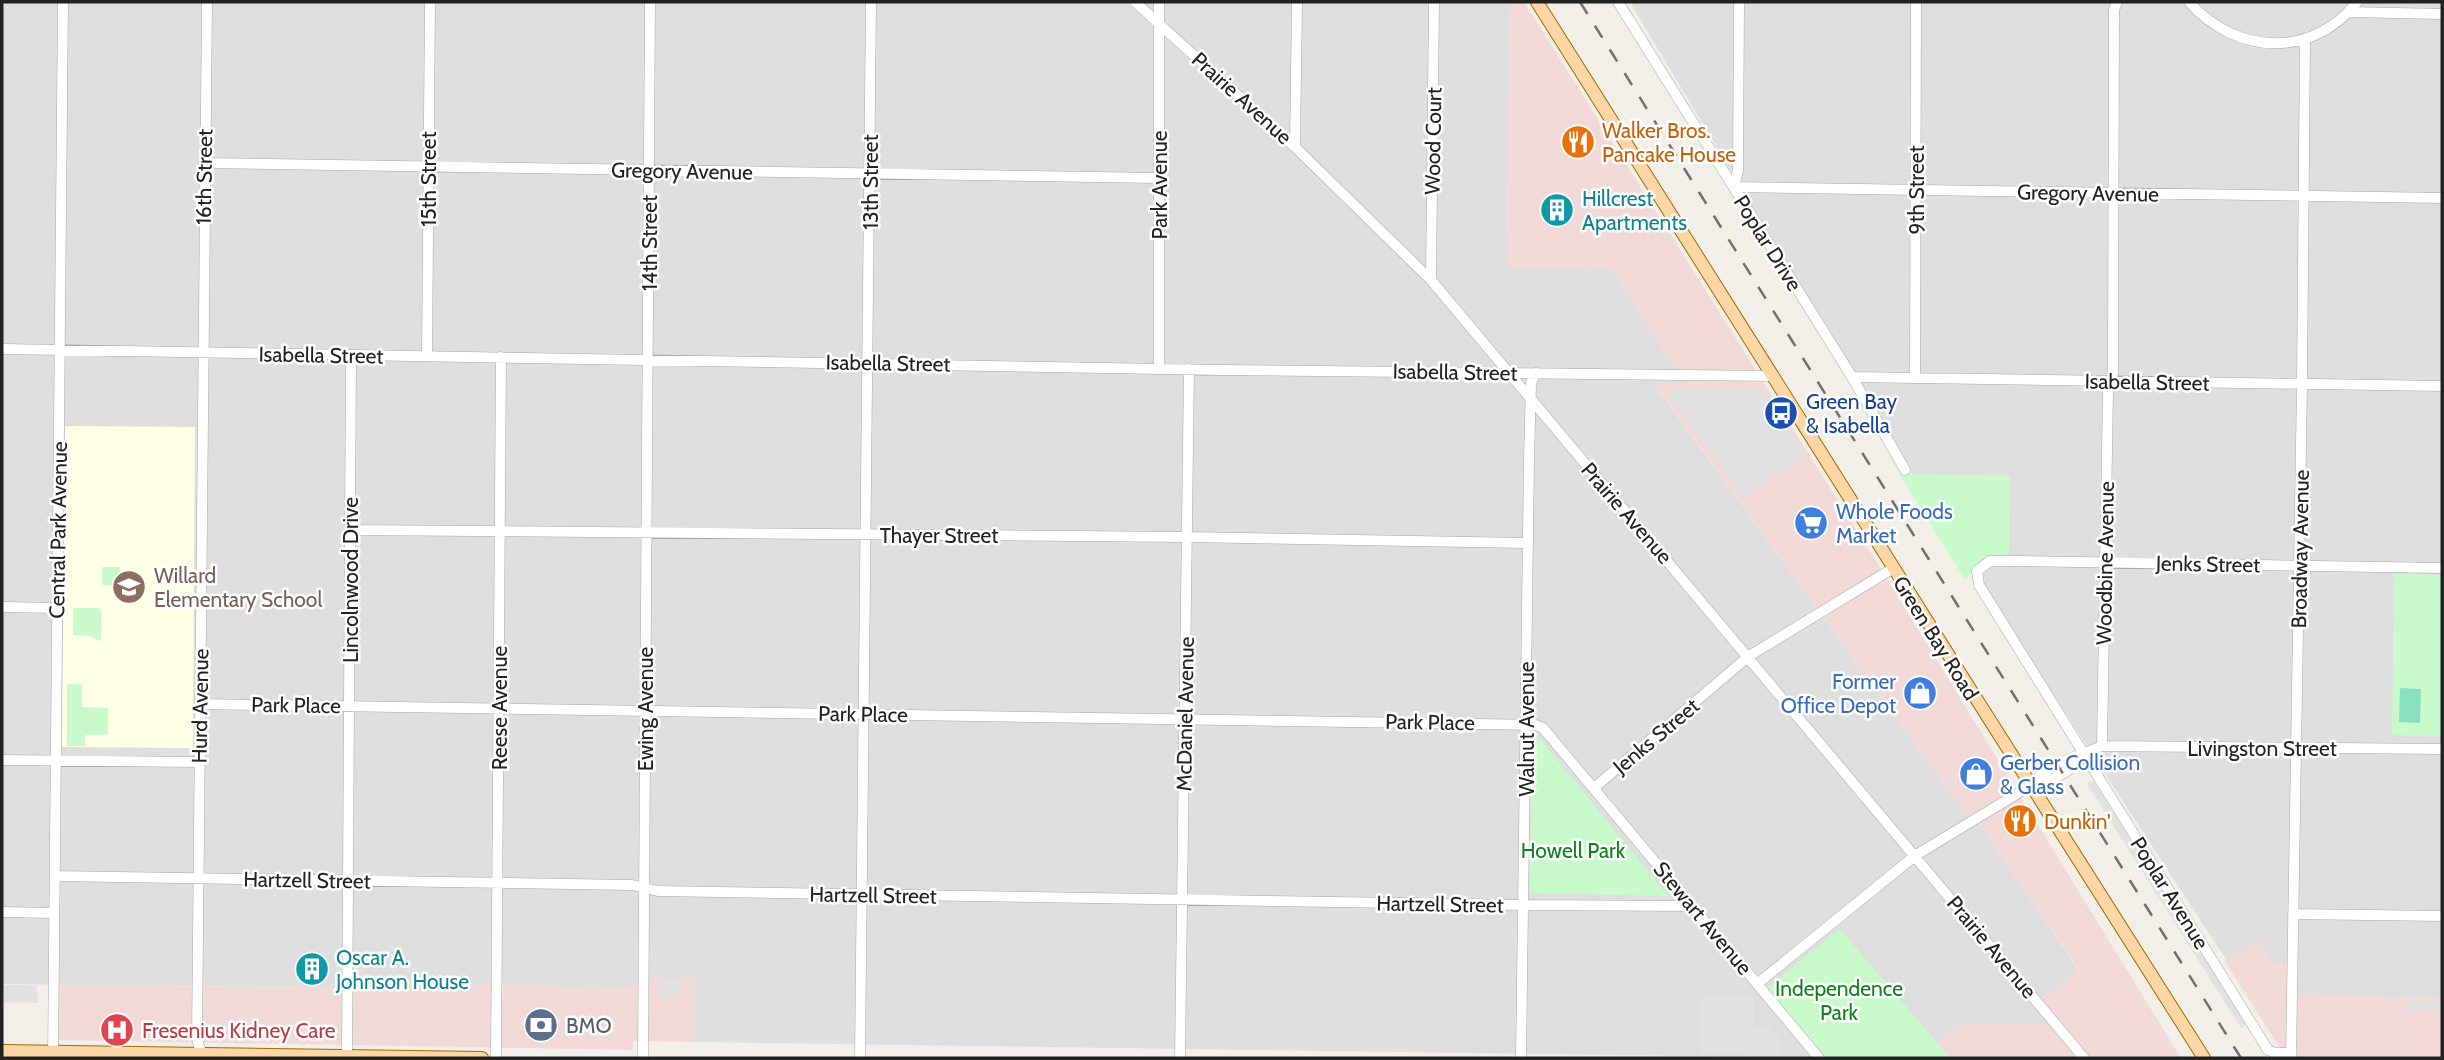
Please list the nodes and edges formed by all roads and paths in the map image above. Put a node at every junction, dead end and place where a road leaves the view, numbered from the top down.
1 (64, 2) edge
2 (206, 2) edge
3 (429, 2) edge
4 (650, 2) edge
5 (871, 2) edge
6 (1135, 2) edge
7 (1159, 2) edge
8 (1297, 2) edge
9 (1434, 2) edge
10 (1537, 2) edge
11 (1618, 2) edge
12 (1739, 2) edge
13 (1916, 2) edge
14 (2117, 2) edge
15 (2189, 2) edge
16 (2357, 2) edge
17 (2349, 12) junction
18 (2442, 14) edge
19 (1159, 22) junction
20 (2305, 39) junction
21 (1295, 147) junction
22 (204, 163) junction
23 (428, 167) junction
24 (649, 170) junction
25 (870, 174) junction
26 (1159, 178) junction
27 (1734, 187) junction
28 (1916, 190) junction
29 (2113, 193) junction
30 (2304, 196) junction
31 (2442, 198) edge
32 (1431, 279) junction
33 (2, 349) edge
34 (60, 350) junction
35 (203, 352) junction
36 (351, 355) junction
37 (428, 356) junction
38 (501, 357) junction
39 (648, 359) junction
40 (868, 363) junction
41 (1159, 368) junction
42 (1189, 369) junction
43 (1509, 373) junction
44 (1536, 373) junction
45 (1774, 376) junction
46 (1852, 377) junction
47 (2112, 377) junction
48 (1915, 378) junction
49 (2302, 384) junction
50 (2442, 386) edge
51 (1530, 400) junction
52 (1905, 470) dead end
53 (350, 530) junction
54 (500, 533) junction
55 (647, 534) junction
56 (867, 535) junction
57 (1187, 537) junction
58 (1528, 543) junction
59 (2105, 563) junction
60 (2299, 566) junction
61 (2442, 568) edge
62 (1892, 569) junction
63 (1977, 571) joint
64 (2, 607) edge
65 (58, 608) junction
66 (1749, 656) junction
67 (200, 704) junction
68 (349, 706) junction
69 (499, 708) junction
70 (646, 710) junction
71 (865, 713) junction
72 (1185, 718) junction
73 (1527, 723) junction
74 (2102, 746) junction
75 (2296, 748) junction
76 (2442, 749) edge
77 (2084, 754) junction
78 (2, 760) edge
79 (56, 761) junction
80 (199, 762) junction
81 (2030, 786) junction
82 (1595, 787) junction
83 (1916, 855) junction
84 (55, 876) junction
85 (197, 878) junction
86 (348, 881) junction
87 (497, 883) junction
88 (644, 888) junction
89 (863, 895) junction
90 (1182, 900) junction
91 (1524, 905) junction
92 (1692, 906) junction
93 (2, 912) edge
94 (54, 913) junction
95 (2293, 914) junction
96 (2442, 915) edge
97 (1757, 984) junction
98 (2, 1051) edge
99 (53, 1055) edge
100 (203, 1056) edge
101 (2291, 1056) edge
102 (316, 1057) edge
103 (347, 1057) edge
104 (482, 1058) edge
105 (496, 1058) edge
106 (643, 1058) edge
107 (860, 1058) edge
108 (1180, 1058) edge
109 (1521, 1058) edge
110 (1819, 1058) edge
111 (2084, 1058) edge
112 (2204, 1058) edge

1 - 34 street, Central Park Avenue
2 - 22 street, 16th Street
3 - 23 street, 15th Street
4 - 24 street, 14th Street
5 - 25 street, 13th Street
6 - 19 street, Prairie Avenue
7 - 19 street, Park Avenue
8 - 21 street
9 - 32 street, Wood Court
10 - 45 main road, Green Bay Road
11 - 27 street, Poplar Drive
12 - 27 street
13 - 28 street, 9th Street
14 - 29 street, Woodbine Avenue
15 - 20 street
16 - 17 street
17 - 18 street
17 - 20 street
19 - 21 street, Prairie Avenue
19 - 26 street, Park Avenue
20 - 30 street, Broadway Avenue
21 - 32 street, Prairie Avenue
22 - 23 street, Gregory Avenue
22 - 35 street, 16th Street
23 - 24 street, Gregory Avenue
23 - 37 street, 15th Street
24 - 25 street, Gregory Avenue
24 - 39 street, 14th Street
25 - 26 street, Gregory Avenue
25 - 40 street, 13th Street
26 - 41 street, Park Avenue
27 - 28 street, Gregory Avenue
27 - 46 street, Poplar Drive
28 - 29 street, Gregory Avenue
28 - 48 street, 9th Street
29 - 30 street, Gregory Avenue
29 - 47 street, Woodbine Avenue
30 - 31 street, Gregory Avenue
30 - 49 street, Broadway Avenue
32 - 43 street, Prairie Avenue
33 - 34 street, Isabella Street
34 - 35 street, Isabella Street
34 - 65 street, Central Park Avenue
35 - 36 street, Isabella Street
35 - 67 street, Hurd Avenue
36 - 37 street, Isabella Street
36 - 53 street, Lincolnwood Drive
37 - 38 street, Isabella Street
38 - 39 street, Isabella Street
38 - 54 street, Reese Avenue
39 - 40 street, Isabella Street
39 - 55 street, Ewing Avenue
40 - 41 street, Isabella Street
40 - 56 street, 13th Street
41 - 42 street, Isabella Street
42 - 43 street, Isabella Street
42 - 57 street, McDaniel Avenue
43 - 44 street, Isabella Street
43 - 51 street, Prairie Avenue
44 - 45 street, Isabella Street
44 - 51 street, Walnut Avenue
45 - 62 main road, Green Bay Road
46 - 48 street, Isabella Street
46 - 52 street
47 - 48 street, Isabella Street
47 - 49 street, Isabella Street
47 - 59 street, Woodbine Avenue
49 - 50 street, Isabella Street
49 - 60 street, Broadway Avenue
51 - 58 street, Walnut Avenue
51 - 66 street, Prairie Avenue
53 - 54 street, Thayer Street
53 - 68 street, Lincolnwood Drive
54 - 55 street, Thayer Street
54 - 69 street, Reese Avenue
55 - 56 street, Thayer Street
55 - 70 street, Ewing Avenue
56 - 57 street, Thayer Street
56 - 71 street, 13th Street
57 - 58 street, Thayer Street
57 - 72 street, McDaniel Avenue
58 - 73 street, Walnut Avenue
59 - 60 street, Jenks Street
59 - 63 street, Jenks Street
59 - 74 street, Woodbine Avenue
60 - 61 street, Jenks Street
60 - 75 street, Broadway Avenue
62 - 66 street, Jenks Street
62 - 81 main road, Green Bay Road
63 - 77 street, Poplar Avenue
64 - 65 street
65 - 79 street, Central Park Avenue
66 - 82 street, Jenks Street
66 - 83 street, Prairie Avenue
67 - 68 street, Park Place
67 - 80 street, Hurd Avenue
68 - 69 street, Park Place
68 - 86 street, Lincolnwood Drive
69 - 70 street, Park Place
69 - 87 street, Reese Avenue
70 - 71 street, Park Place
70 - 88 street, Ewing Avenue
71 - 72 street, Park Place
71 - 89 street, 13th Street
72 - 73 street, Park Place
72 - 90 street, McDaniel Avenue
73 - 82 street, Stewart Avenue
73 - 91 street, Walnut Avenue
74 - 75 street, Livingston Street
74 - 77 street, Livingston Street
75 - 76 street, Livingston Street
75 - 95 street, Broadway Avenue
77 - 81 street, Livingston Street
77 - 101 street, Poplar Avenue
78 - 79 street
79 - 80 street
79 - 84 street, Central Park Avenue
80 - 85 street, Hurd Avenue
81 - 83 street, Livingston Street
81 - 112 main road, Green Bay Road
82 - 92 street, Stewart Avenue
83 - 97 street, Livingston Street
83 - 111 street, Prairie Avenue
84 - 85 street, Hartzell Street
84 - 94 street, Central Park Avenue
85 - 86 street, Hartzell Street
85 - 100 street, Hurd Avenue
86 - 87 street, Hartzell Street
86 - 103 street, Lincolnwood Drive
87 - 88 street, Hartzell Street
87 - 105 street, Reese Avenue
88 - 89 street, Hartzell Street
88 - 106 street, Ewing Avenue
89 - 90 street, Hartzell Street
89 - 107 street, 13th Street
90 - 91 street, Hartzell Street
90 - 108 street, McDaniel Avenue
91 - 92 street, Hartzell Street
91 - 109 street, Walnut Avenue
92 - 97 street, Stewart Avenue
93 - 94 street
94 - 99 street, Central Park Avenue
95 - 96 street
95 - 101 street, Broadway Avenue
97 - 110 street, Stewart Avenue
98 - 99 main road
99 - 100 main road
100 - 102 main road
102 - 103 main road
103 - 104 main road

